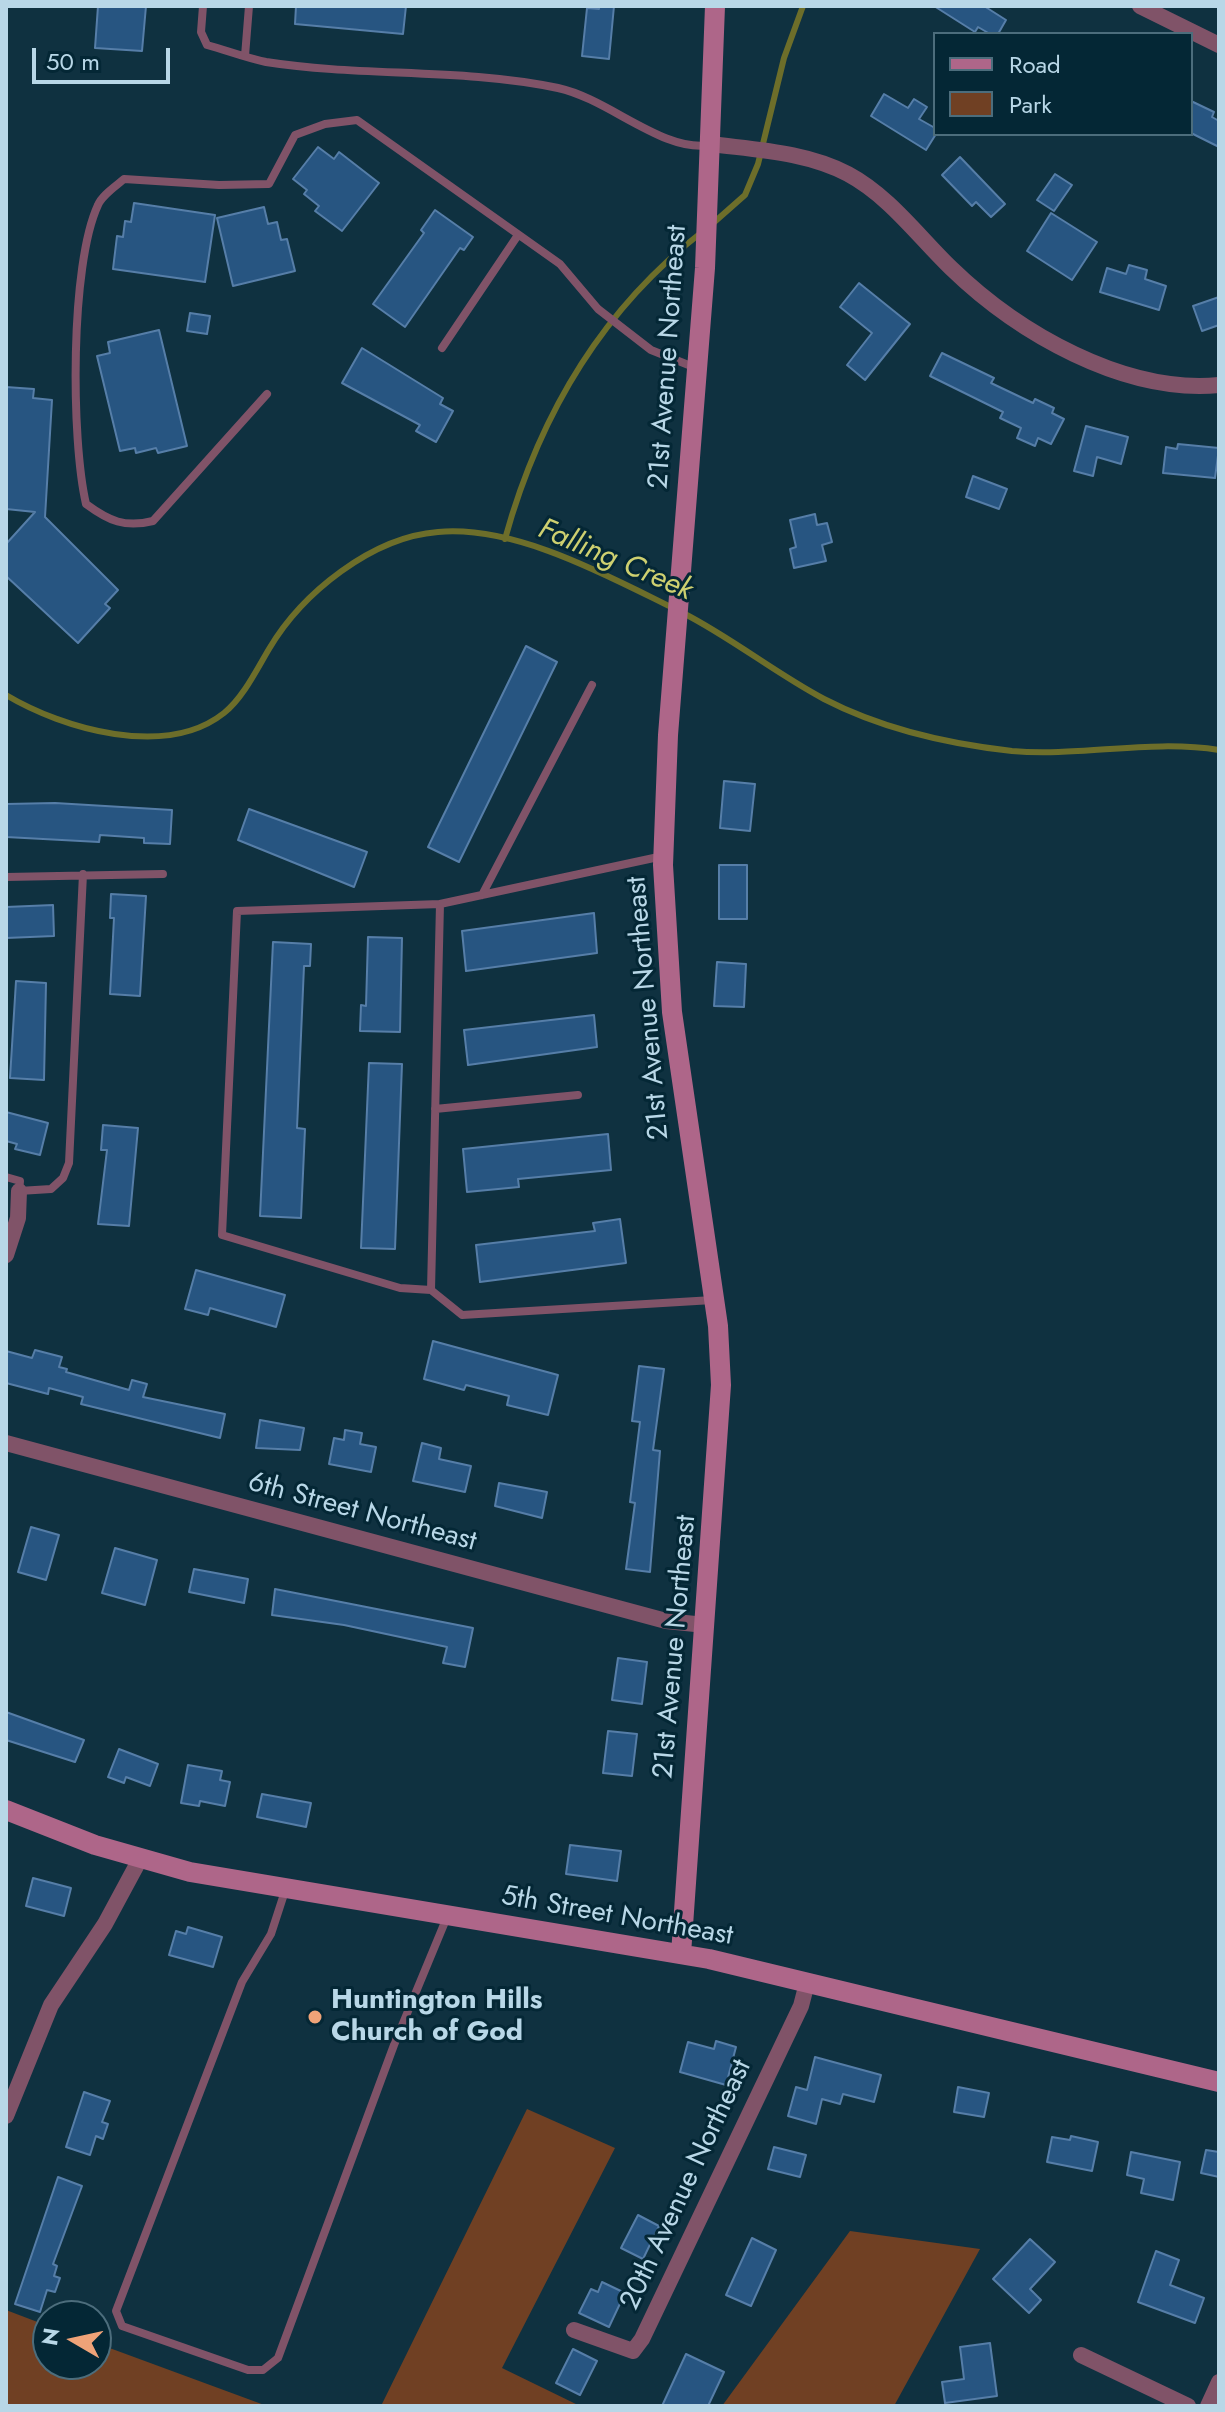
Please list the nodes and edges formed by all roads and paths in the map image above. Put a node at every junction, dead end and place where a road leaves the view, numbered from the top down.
1 (203, 6) edge
2 (249, 6) edge
3 (715, 6) edge
4 (1140, 6) edge
5 (1193, 32) edge
6 (1193, 32) edge
7 (1219, 45) edge
8 (245, 56) junction
9 (711, 144) junction
10 (518, 235) junction
11 (442, 348) dead end
12 (697, 368) junction
13 (1219, 385) edge
14 (267, 394) dead end
15 (592, 685) dead end
16 (663, 856) junction
17 (83, 874) junction
18 (163, 874) dead end
19 (6, 877) edge
20 (482, 895) junction
21 (440, 904) junction
22 (578, 1095) dead end
23 (435, 1109) junction
24 (6, 1177) edge
25 (19, 1191) junction
26 (6, 1255) edge
27 (431, 1290) junction
28 (714, 1300) junction
29 (6, 1443) edge
30 (705, 1625) junction
31 (6, 1810) edge
32 (140, 1859) junction
33 (285, 1891) junction
34 (447, 1916) junction
35 (681, 1954) junction
36 (807, 1983) junction
37 (1219, 2082) edge
38 (6, 2116) edge
39 (574, 2330) dead end
40 (1081, 2355) dead end
41 (1219, 2382) edge
42 (1188, 2406) edge
43 (1208, 2406) edge

1 - 8 lane
2 - 8 lane
3 - 9 street, 21st Avenue Northeast
4 - 6 street
5 - 7 street
8 - 9 lane
9 - 12 street, 21st Avenue Northeast
9 - 13 street
10 - 11 lane
10 - 12 lane
10 - 14 lane
12 - 16 street, 21st Avenue Northeast
15 - 20 lane
16 - 20 lane
16 - 28 street, 21st Avenue Northeast
17 - 18 lane
17 - 19 lane
17 - 25 lane
20 - 21 lane
21 - 23 lane
21 - 27 lane
22 - 23 lane
23 - 27 lane
24 - 25 lane
25 - 26 street
27 - 28 lane
28 - 30 street, 21st Avenue Northeast
29 - 30 street, 6th Street Northeast
30 - 35 street, 21st Avenue Northeast
31 - 32 street, 5th Street Northeast
32 - 33 street, 5th Street Northeast
32 - 38 street
33 - 34 street, 5th Street Northeast
33 - 34 lane
34 - 35 street, 5th Street Northeast
35 - 36 street, 5th Street Northeast
36 - 37 street, 5th Street Northeast
36 - 39 street, 20th Avenue Northeast
40 - 42 street
41 - 43 street

